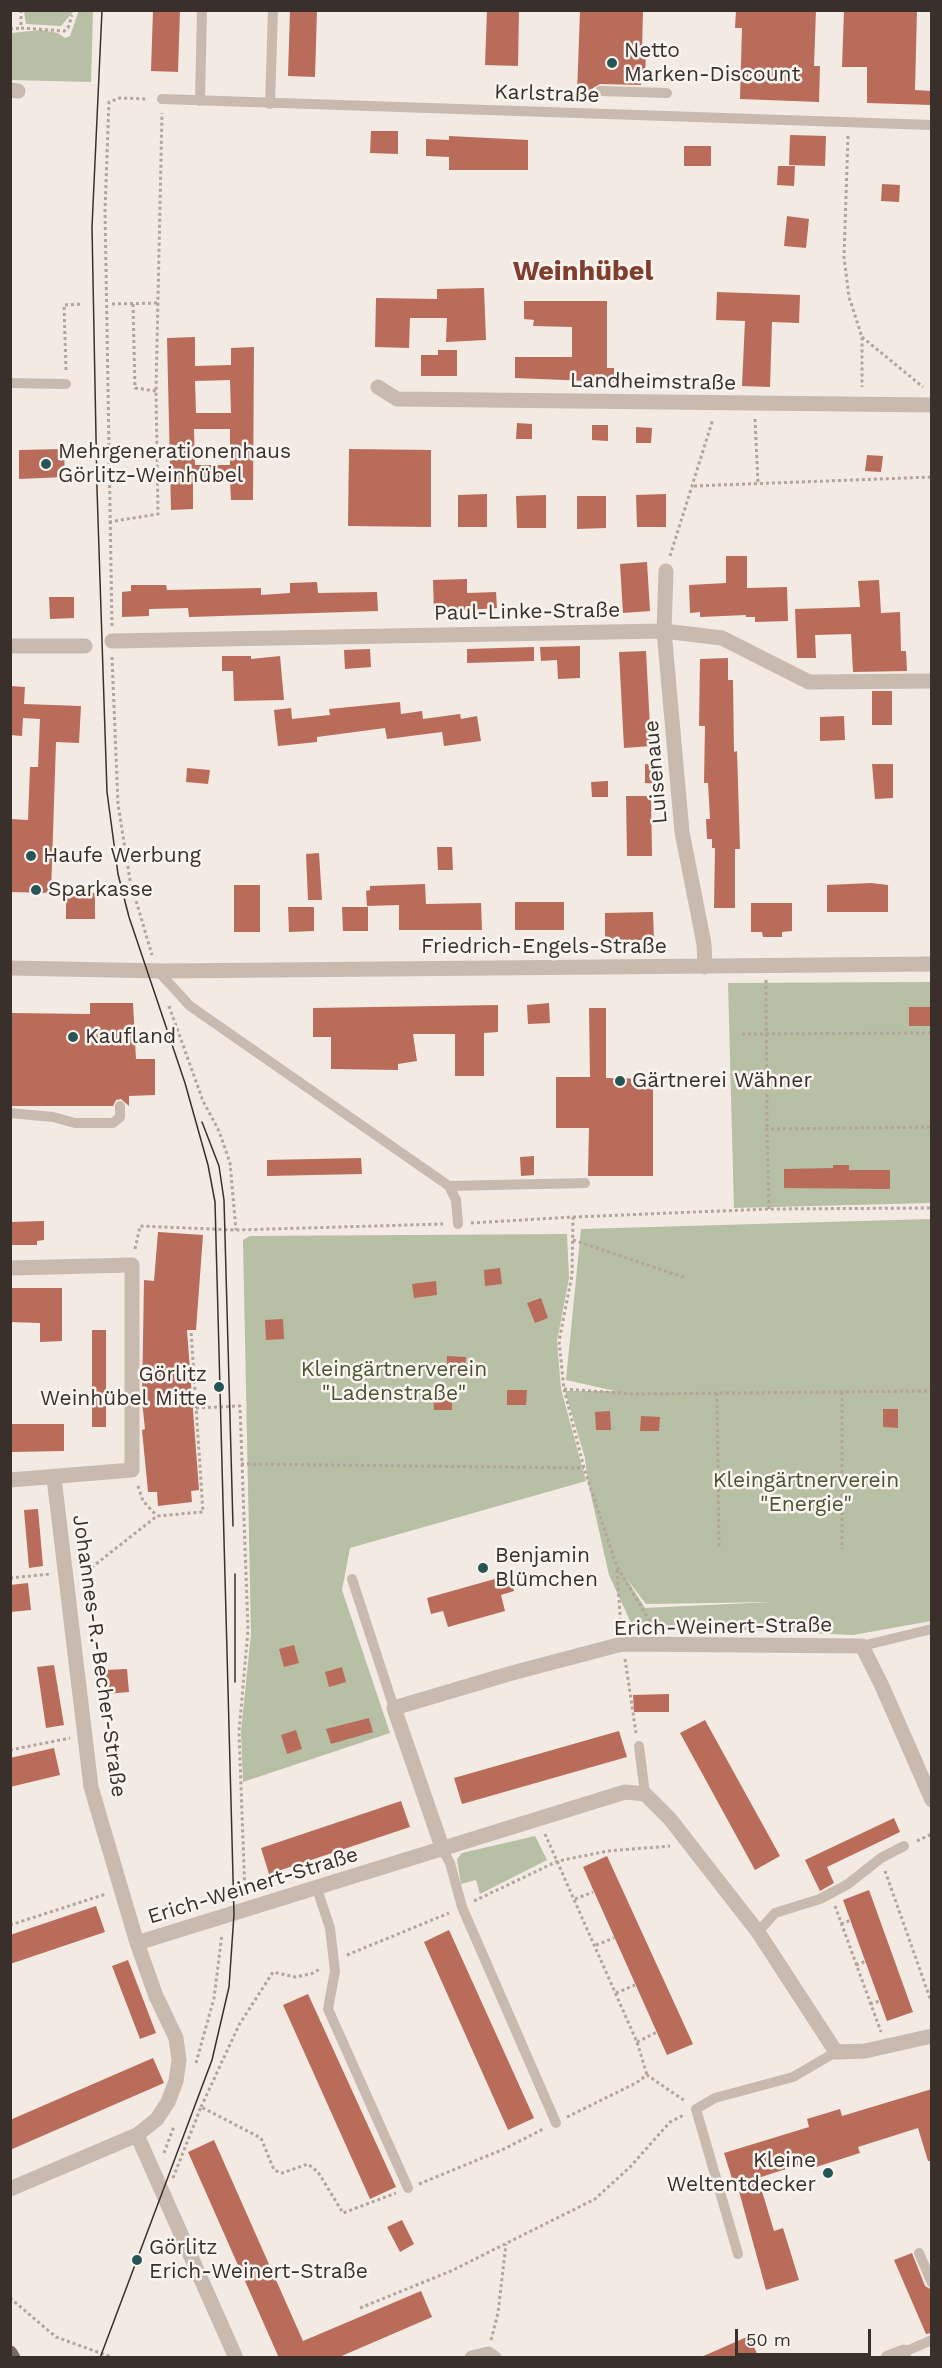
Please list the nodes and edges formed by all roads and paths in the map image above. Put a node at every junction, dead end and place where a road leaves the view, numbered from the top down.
1 (21, 10) edge
2 (202, 10) edge
3 (273, 10) edge
4 (72, 15) dead end
5 (21, 28) junction
6 (10, 29) edge
7 (600, 91) dead end
8 (667, 93) dead end
9 (162, 99) joint
10 (200, 101) junction
11 (270, 104) junction
12 (848, 122) junction
13 (932, 124) edge
14 (159, 303) junction
15 (83, 304) dead end
16 (112, 304) dead end
17 (133, 304) junction
18 (862, 337) junction
19 (10, 383) edge
20 (66, 384) joint
21 (378, 387) dead end
22 (156, 392) junction
23 (932, 394) edge
24 (718, 403) junction
25 (755, 404) junction
26 (932, 405) edge
27 (862, 406) junction
28 (932, 477) edge
29 (758, 483) junction
30 (694, 486) junction
31 (109, 522) dead end
32 (671, 554) dead end
33 (666, 571) dead end
34 (664, 631) junction
35 (112, 641) dead end
36 (10, 646) edge
37 (85, 646) dead end
38 (932, 681) edge
39 (932, 964) edge
40 (766, 966) junction
41 (705, 967) junction
42 (10, 968) edge
43 (158, 971) junction
44 (932, 1033) edge
45 (742, 1034) dead end
46 (766, 1034) junction
47 (120, 1106) dead end
48 (10, 1113) edge
49 (932, 1127) edge
50 (766, 1129) junction
51 (585, 1183) dead end
52 (449, 1186) junction
53 (932, 1208) edge
54 (769, 1209) junction
55 (573, 1217) junction
56 (458, 1224) junction
57 (200, 1228) junction
58 (199, 1234) dead end
59 (573, 1240) junction
60 (132, 1265) junction
61 (10, 1268) edge
62 (686, 1278) dead end
63 (191, 1331) dead end
64 (564, 1389) junction
65 (932, 1391) edge
66 (842, 1392) junction
67 (717, 1393) junction
68 (196, 1408) junction
69 (241, 1464) junction
70 (584, 1468) junction
71 (132, 1470) junction
72 (54, 1478) junction
73 (10, 1480) edge
74 (157, 1516) junction
75 (842, 1548) dead end
76 (719, 1550) dead end
77 (617, 1567) junction
78 (10, 1578) edge
79 (67, 1578) junction
80 (352, 1579) dead end
81 (932, 1629) edge
82 (622, 1644) junction
83 (667, 1645) junction
84 (862, 1646) junction
85 (394, 1708) junction
86 (84, 1735) junction
87 (639, 1746) joint
88 (10, 1750) edge
89 (645, 1794) junction
90 (932, 1800) edge
91 (539, 1820) junction
92 (690, 1844) junction
93 (904, 1846) dead end
94 (443, 1850) junction
95 (881, 1858) junction
96 (558, 1861) junction
97 (317, 1889) junction
98 (121, 1890) junction
99 (593, 1892) dead end
100 (830, 1894) junction
101 (575, 1899) junction
102 (462, 1907) junction
103 (246, 1910) junction
104 (224, 1917) junction
105 (851, 1920) dead end
106 (841, 1924) junction
107 (10, 1925) edge
108 (758, 1932) junction
109 (614, 1938) dead end
110 (138, 1942) junction
111 (596, 1945) junction
112 (334, 1961) junction
113 (866, 1961) dead end
114 (856, 1965) junction
115 (635, 1985) dead end
116 (616, 1993) junction
117 (880, 2001) dead end
118 (870, 2004) junction
119 (932, 2004) edge
120 (657, 2032) dead end
121 (932, 2036) edge
122 (637, 2042) junction
123 (887, 2048) junction
124 (836, 2052) junction
125 (195, 2067) dead end
126 (647, 2075) dead end
127 (201, 2107) junction
128 (696, 2109) junction
129 (176, 2122) dead end
130 (556, 2123) dead end
131 (136, 2135) junction
132 (155, 2176) junction
133 (408, 2188) joint
134 (10, 2189) edge
135 (165, 2198) junction
136 (506, 2244) junction
137 (919, 2253) dead end
138 (738, 2254) dead end
139 (932, 2283) edge
140 (10, 2298) edge
141 (360, 2308) dead end
142 (932, 2340) edge
143 (904, 2352) joint
144 (10, 2353) edge
145 (491, 2356) edge
146 (13, 2358) edge
147 (114, 2358) edge
148 (236, 2358) edge
149 (472, 2358) edge
150 (888, 2358) edge

1 - 5 path
2 - 10 lane
3 - 11 lane
4 - 5 path
5 - 6 path
7 - 8 lane
9 - 10 lane, Karlstraße
9 - 14 path
10 - 11 lane, Karlstraße
11 - 12 lane, Karlstraße
12 - 13 lane, Karlstraße
12 - 18 path
14 - 17 path
14 - 22 path
15 - 20 path
16 - 17 path
17 - 22 path
18 - 23 path
18 - 27 path
19 - 20 lane
21 - 24 street, Landheimstraße
22 - 31 path
24 - 25 street, Landheimstraße
24 - 30 path
25 - 27 street, Landheimstraße
25 - 29 path
26 - 27 street, Landheimstraße
28 - 29 path
29 - 30 path
30 - 32 path
33 - 34 street, Luisenaue
34 - 35 street, Paul-Linke-Straße
34 - 38 street, Paul-Linke-Straße
34 - 41 street, Luisenaue
36 - 37 street
39 - 40 street, Friedrich-Engels-Straße
40 - 41 street, Friedrich-Engels-Straße
40 - 46 path
41 - 43 street, Friedrich-Engels-Straße
42 - 43 street, Friedrich-Engels-Straße
43 - 52 lane
44 - 46 path
45 - 46 path
46 - 50 path
47 - 48 lane
49 - 50 path
50 - 54 path
51 - 52 lane
52 - 56 lane
53 - 54 path
54 - 55 path
55 - 56 path
55 - 59 path
56 - 57 path
57 - 58 path
57 - 60 path
59 - 62 path
59 - 64 path
60 - 61 street
60 - 71 street
63 - 68 path
64 - 67 path
64 - 70 path
65 - 66 path
66 - 67 path
66 - 75 path
67 - 76 path
68 - 69 path
68 - 74 path
69 - 70 path
69 - 103 path
70 - 77 path
71 - 72 street
71 - 74 path
72 - 73 street
72 - 79 street, Johannes-R.-Becher-Straße
74 - 79 path
77 - 82 path
77 - 83 path
78 - 79 path
79 - 86 street, Johannes-R.-Becher-Straße
80 - 85 lane
81 - 84 lane
82 - 83 street, Erich-Weinert-Straße
82 - 85 street, Erich-Weinert-Straße
82 - 87 path
83 - 84 street, Erich-Weinert-Straße
84 - 90 street, Erich-Weinert-Straße
85 - 94 street
86 - 88 path
86 - 98 street, Johannes-R.-Becher-Straße
87 - 89 lane
89 - 91 street, Erich-Weinert-Straße
89 - 92 street
91 - 94 street, Erich-Weinert-Straße
91 - 96 path
92 - 96 path
92 - 108 street
93 - 95 lane
94 - 97 street, Erich-Weinert-Straße
94 - 102 lane
95 - 100 lane
95 - 119 path
96 - 101 path
96 - 102 path
97 - 103 street, Erich-Weinert-Straße
97 - 112 lane
98 - 107 path
98 - 110 street, Johannes-R.-Becher-Straße
99 - 101 path
100 - 106 path
100 - 108 lane
101 - 111 path
102 - 112 path
102 - 130 lane
103 - 104 street, Erich-Weinert-Straße
104 - 110 street, Erich-Weinert-Straße
104 - 125 path
105 - 106 path
106 - 114 path
108 - 124 street
109 - 111 path
110 - 131 street, Erich-Weinert-Straße
111 - 116 path
112 - 127 path
112 - 133 lane
113 - 114 path
114 - 118 path
115 - 116 path
116 - 122 path
117 - 118 path
118 - 123 path
120 - 122 path
121 - 123 street
122 - 126 path
123 - 124 street
124 - 128 lane
127 - 133 path
127 - 135 path
128 - 136 path
128 - 138 lane
129 - 132 path
131 - 132 street
131 - 134 street, Erich-Weinert-Straße
132 - 135 street
135 - 148 street
136 - 141 path
136 - 145 path
137 - 139 lane
140 - 147 path
142 - 143 lane
143 - 150 street
144 - 146 main road
145 - 149 street

